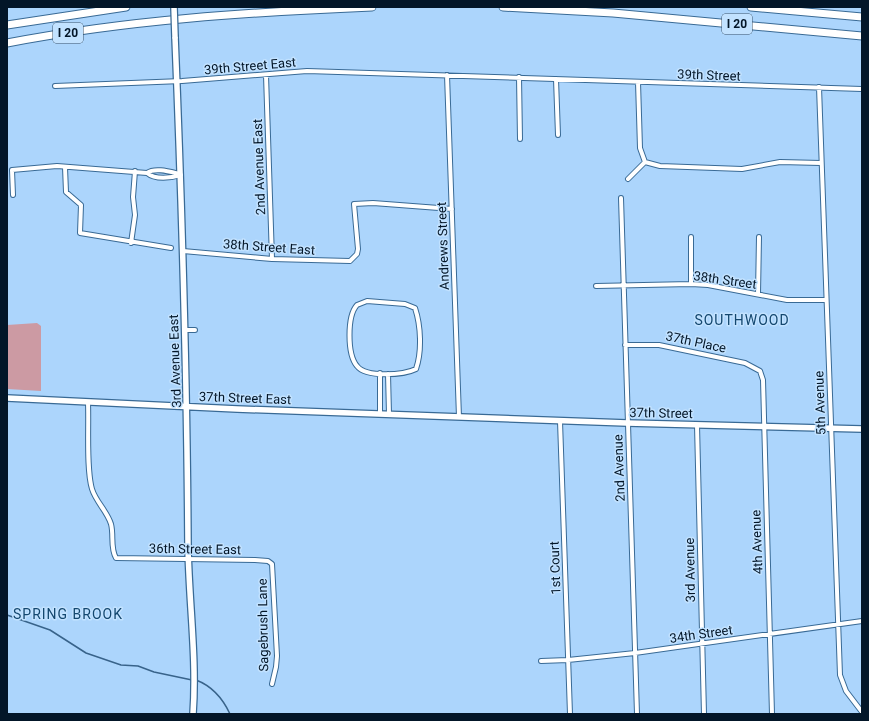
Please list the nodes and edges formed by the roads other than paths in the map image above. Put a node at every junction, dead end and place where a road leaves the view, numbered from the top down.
1 (126, 7) edge
2 (174, 7) edge
3 (372, 7) edge
4 (503, 7) edge
5 (751, 7) edge
6 (862, 17) edge
7 (7, 25) edge
8 (862, 36) edge
9 (7, 43) edge
10 (266, 75) junction
11 (447, 75) junction
12 (519, 77) junction
13 (556, 79) junction
14 (177, 82) junction
15 (638, 82) junction
16 (55, 86) dead end
17 (819, 87) junction
18 (862, 89) edge
19 (558, 135) dead end
20 (520, 139) dead end
21 (645, 162) junction
22 (822, 162) junction
23 (65, 167) junction
24 (135, 171) junction
25 (181, 175) junction
26 (628, 179) dead end
27 (13, 195) dead end
28 (621, 198) dead end
29 (452, 209) junction
30 (691, 237) dead end
31 (759, 238) dead end
32 (131, 243) junction
33 (170, 248) dead end
34 (183, 250) junction
35 (272, 259) junction
36 (691, 284) junction
37 (596, 286) dead end
38 (623, 286) junction
39 (758, 294) junction
40 (826, 300) junction
41 (185, 330) junction
42 (195, 330) dead end
43 (625, 345) junction
44 (760, 371) joint
45 (380, 374) junction
46 (388, 374) junction
47 (7, 398) edge
48 (88, 403) junction
49 (188, 407) junction
50 (380, 414) junction
51 (389, 414) junction
52 (459, 417) junction
53 (560, 421) junction
54 (627, 423) junction
55 (697, 425) junction
56 (764, 427) junction
57 (831, 429) junction
58 (862, 429) edge
59 (188, 559) junction
60 (272, 564) joint
61 (862, 621) edge
62 (838, 625) junction
63 (770, 635) junction
64 (702, 644) junction
65 (635, 653) junction
66 (568, 660) junction
67 (542, 661) dead end
68 (272, 684) dead end
69 (861, 713) edge
70 (193, 714) edge
71 (570, 714) edge
72 (637, 714) edge
73 (704, 714) edge
74 (772, 714) edge

1 - 7 highway, I 20
2 - 14 street, 3rd Avenue East, bridge
3 - 9 highway, I 20
4 - 8 highway, I 20
5 - 6 highway, I 20
10 - 11 street, 39th Street East
10 - 14 street, 39th Street East
10 - 35 street, 2nd Avenue East
11 - 12 street, 39th Street
11 - 29 street, Andrews Street
12 - 13 street, 39th Street
12 - 20 street
13 - 15 street, 39th Street
13 - 19 street
14 - 16 street, 39th Street East
14 - 25 street, 3rd Avenue East
15 - 17 street, 39th Street
15 - 21 street
17 - 18 street, 39th Street
17 - 22 street, 5th Avenue
21 - 22 street
21 - 26 street
22 - 40 street, 5th Avenue
23 - 24 street
23 - 27 street
23 - 32 street
24 - 25 street
24 - 32 street
25 - 34 street, 3rd Avenue East
28 - 38 street, 2nd Avenue
29 - 35 street, 38th Street East
29 - 52 street, Andrews Street
30 - 36 street
31 - 39 street
32 - 33 street
34 - 35 street, 38th Street East
34 - 41 street, 3rd Avenue East
36 - 38 street, 38th Street
36 - 39 street, 38th Street
37 - 38 street, 38th Street
38 - 43 street, 2nd Avenue
39 - 40 street, 38th Street
40 - 57 street, 5th Avenue
41 - 42 street
41 - 49 street, 3rd Avenue East
43 - 44 street, 37th Place
43 - 54 street, 2nd Avenue
44 - 56 street, 4th Avenue
45 - 46 street
45 - 46 street
45 - 50 street
46 - 51 street
47 - 48 street, 37th Street East
48 - 49 street, 37th Street East
48 - 59 street, 36th Street East
49 - 50 street, 37th Street East
49 - 59 street, 3rd Avenue East
50 - 51 street, 37th Street East
51 - 52 street, 37th Street East
52 - 53 street, 37th Street
53 - 54 street, 37th Street
53 - 66 street, 1st Court
54 - 55 street, 37th Street
54 - 65 street, 2nd Avenue
55 - 56 street, 37th Street
55 - 64 street, 3rd Avenue
56 - 57 street, 37th Street
56 - 63 street, 4th Avenue
57 - 58 street, 37th Street
57 - 62 street, 5th Avenue
59 - 60 street, 36th Street East
59 - 70 street, 3rd Avenue East
60 - 68 street, Sagebrush Lane
61 - 62 street, 34th Street
62 - 63 street, 34th Street
62 - 69 street, 5th Avenue
63 - 64 street, 34th Street
63 - 74 street, 4th Avenue
64 - 65 street, 34th Street
64 - 73 street, 3rd Avenue
65 - 66 street, 34th Street
65 - 72 street, 2nd Avenue
66 - 67 street, 34th Street
66 - 71 street, 1st Court

